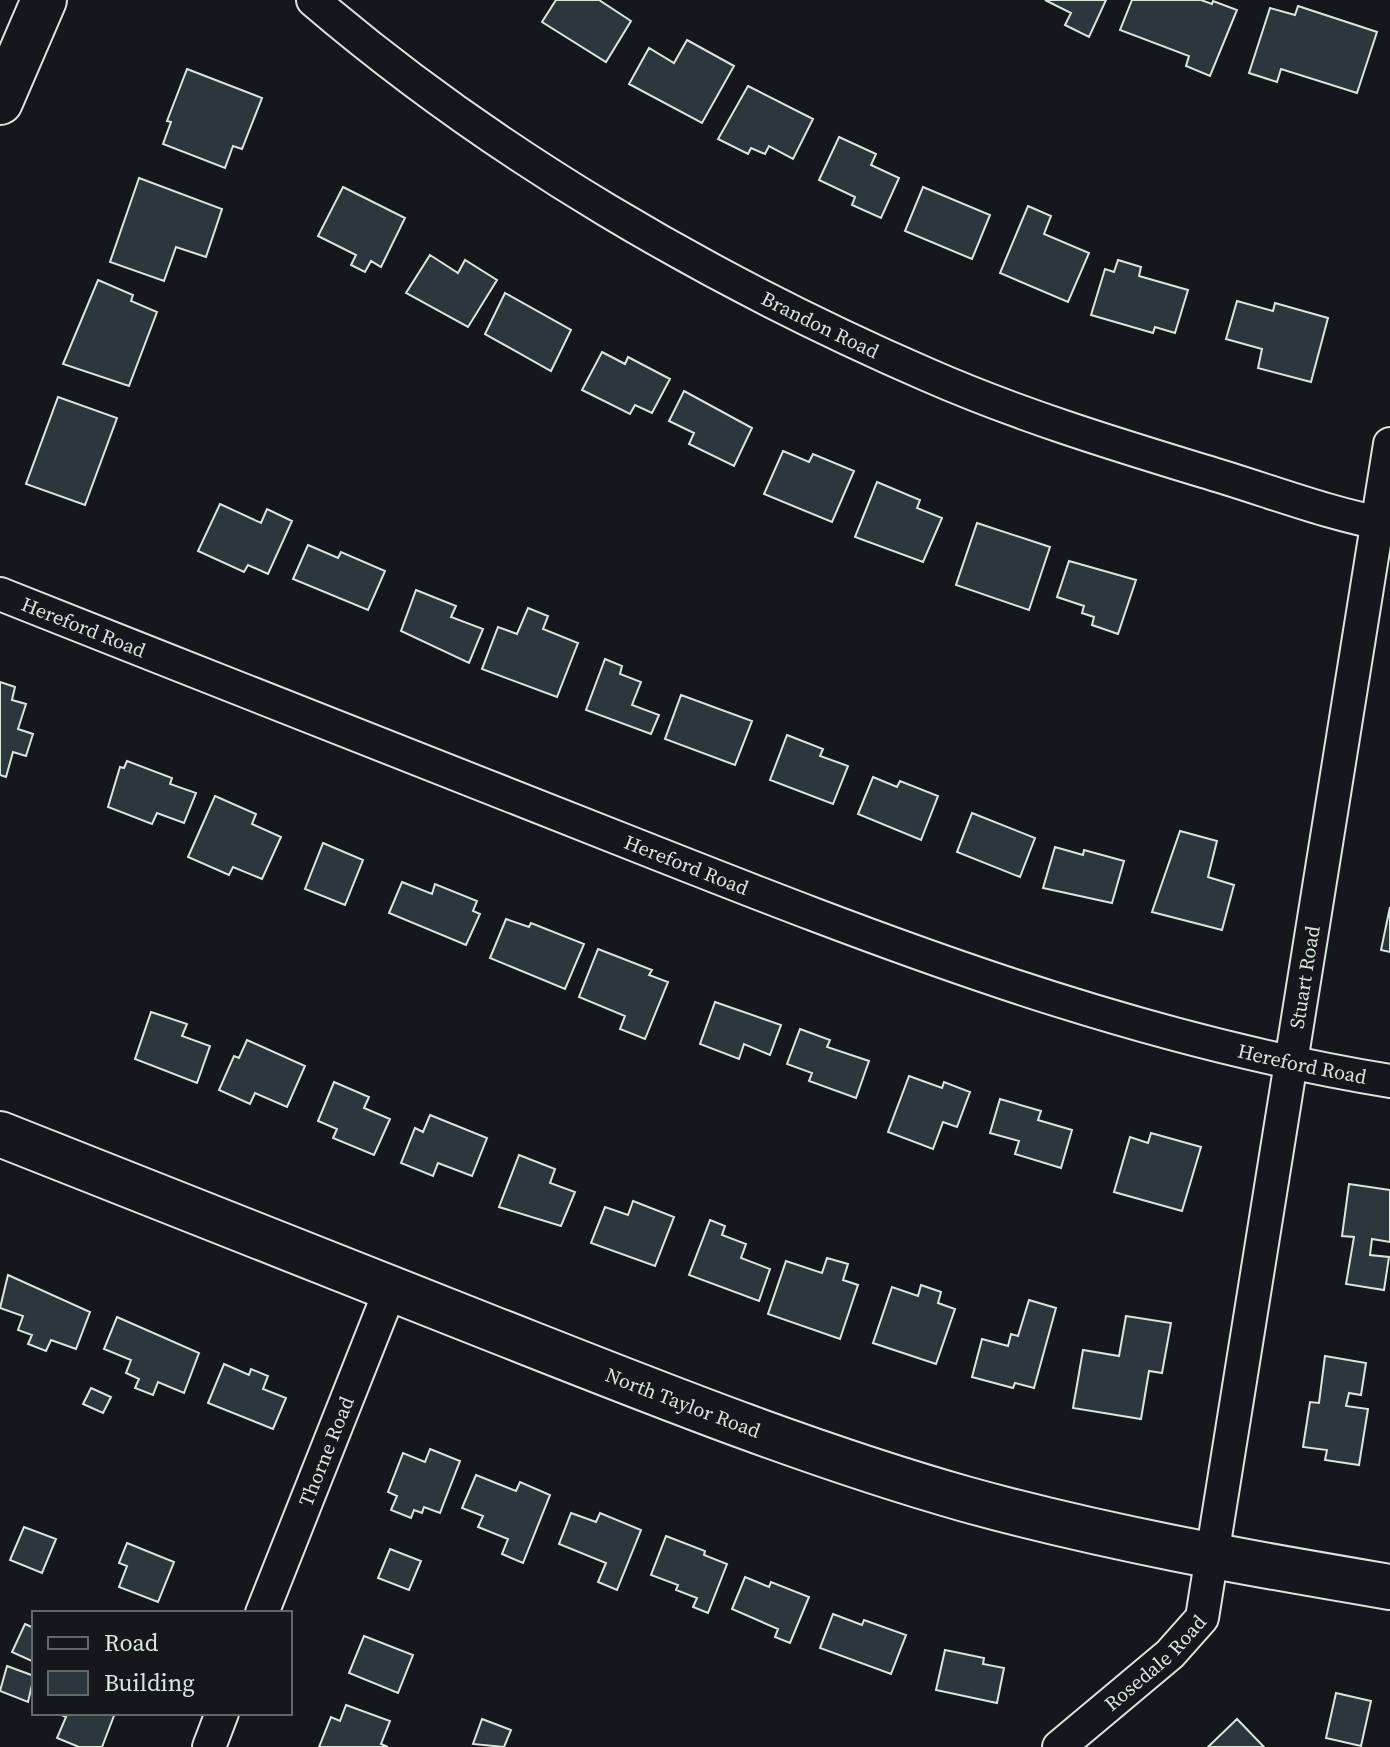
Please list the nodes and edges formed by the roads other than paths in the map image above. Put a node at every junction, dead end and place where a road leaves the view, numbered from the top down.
1 (44, 0) edge
2 (313, 0) edge
3 (0, 102) edge
4 (1390, 444) edge
5 (1383, 524) edge
6 (0, 594) edge
7 (1289, 1065) junction
8 (1390, 1081) edge
9 (0, 1134) edge
10 (391, 1288) junction
11 (1209, 1557) junction
12 (1390, 1587) edge
13 (263, 1611) edge
14 (221, 1715) edge
15 (209, 1747) edge
16 (1059, 1747) edge

1 - 3 street
2 - 5 street, Brandon Road
4 - 5 street, Stuart Road
5 - 7 street, Stuart Road
6 - 7 street, Hereford Road
7 - 8 street, Hereford Road
7 - 11 street, Stuart Road
9 - 10 street, North Taylor Road
10 - 11 street, North Taylor Road
10 - 13 street, Thorne Road
11 - 12 street, North Taylor Road
11 - 16 street, Rosedale Road
14 - 15 street

